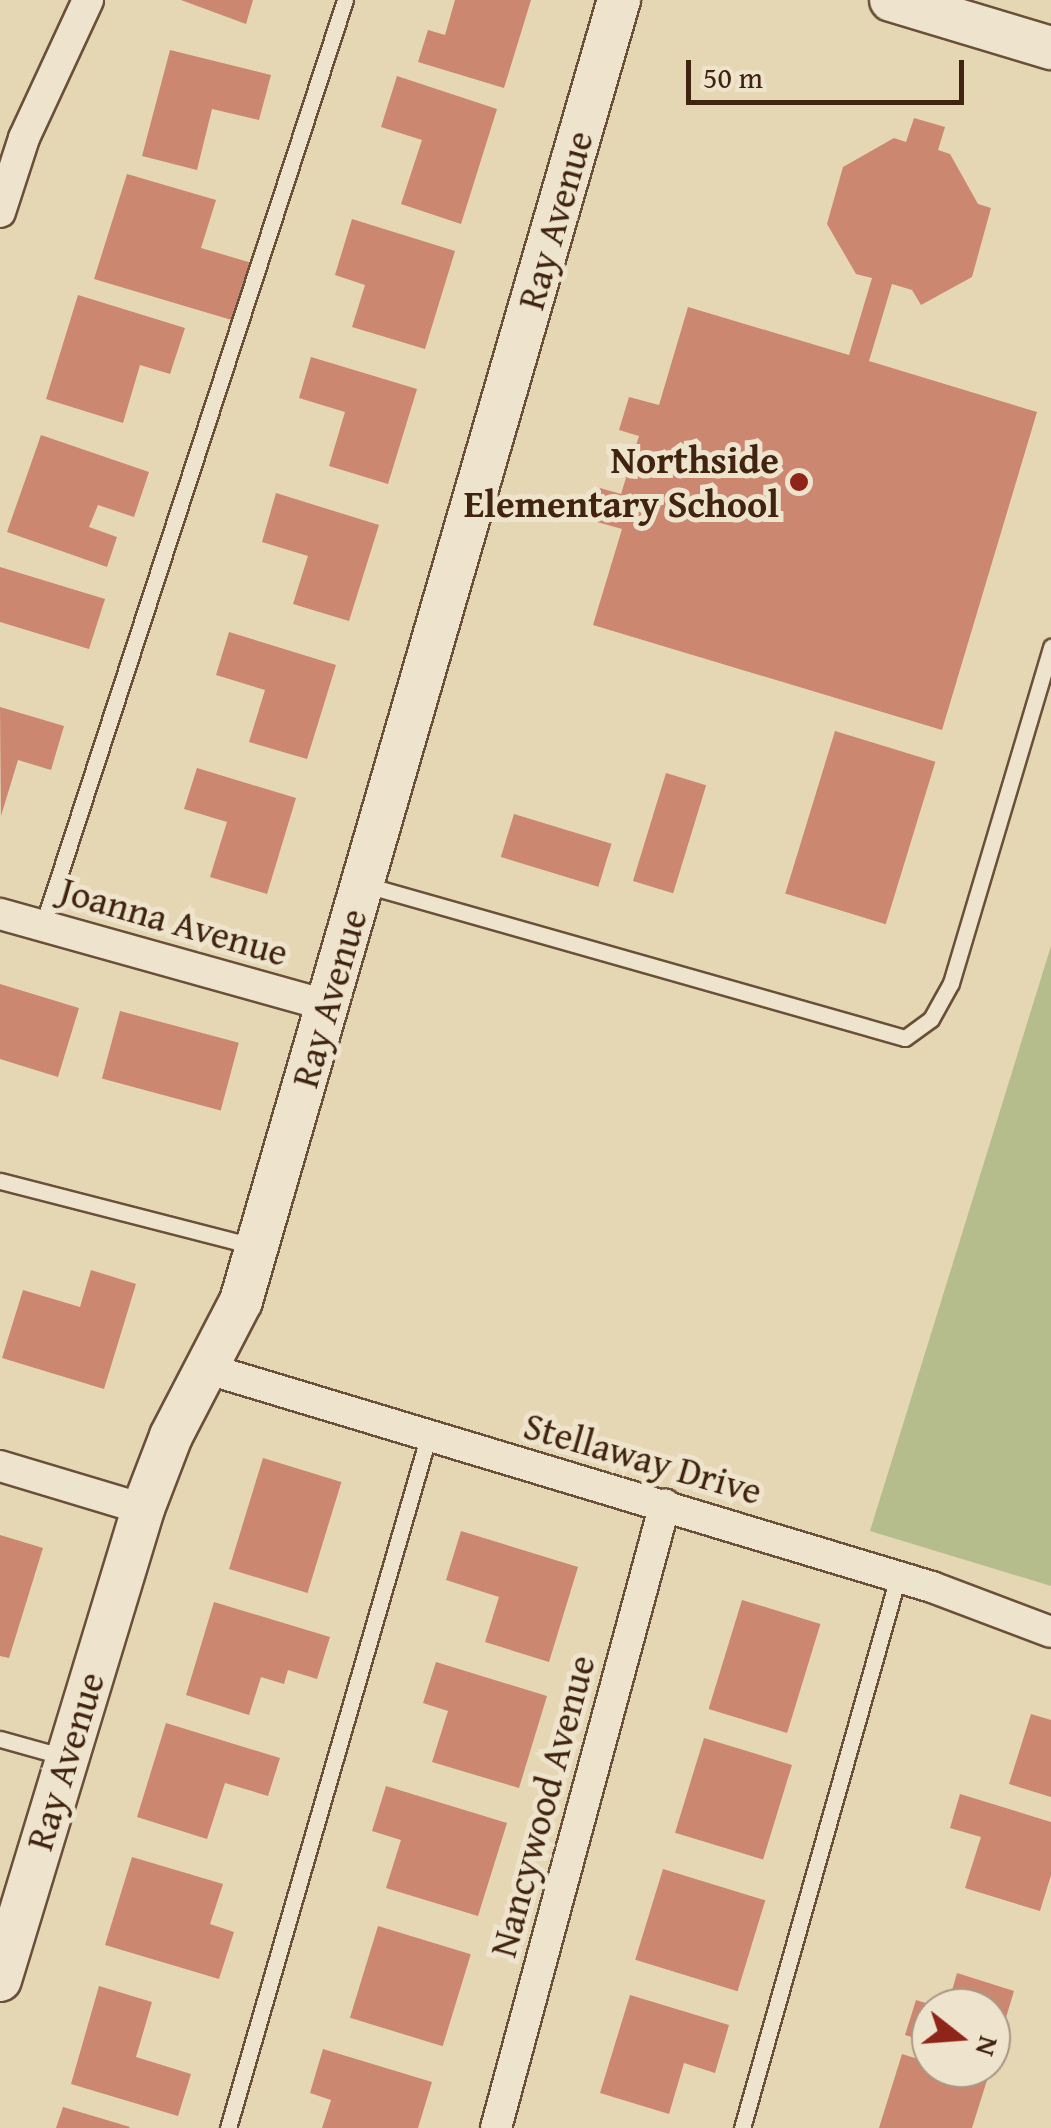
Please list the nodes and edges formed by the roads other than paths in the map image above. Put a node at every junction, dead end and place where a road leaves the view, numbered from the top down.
1 (88, 0) edge
2 (344, 0) edge
3 (618, 0) edge
4 (910, 3) edge
5 (1051, 48) edge
6 (0, 212) edge
7 (1051, 647) edge
8 (362, 884) junction
9 (0, 914) edge
10 (43, 926) junction
11 (327, 1005) junction
12 (0, 1181) edge
13 (256, 1248) junction
14 (208, 1369) junction
15 (428, 1438) junction
16 (0, 1466) edge
17 (665, 1504) junction
18 (143, 1509) junction
19 (898, 1577) junction
20 (1051, 1632) edge
21 (0, 1739) edge
22 (65, 1757) junction
23 (0, 1980) edge
24 (228, 2128) edge
25 (496, 2128) edge
26 (742, 2128) edge

1 - 6 street
2 - 10 lane
3 - 8 street, Ray Avenue
4 - 5 street
7 - 8 lane
8 - 11 street, Ray Avenue
9 - 10 street, Joanna Avenue
10 - 11 street, Joanna Avenue
11 - 13 street, Ray Avenue
12 - 13 lane
13 - 14 street, Ray Avenue
14 - 15 street, Stellaway Drive
14 - 18 street, Ray Avenue
15 - 17 street, Stellaway Drive
15 - 24 lane
16 - 18 street
17 - 19 street, Stellaway Drive
17 - 25 street, Nancywood Avenue
18 - 22 street, Ray Avenue
19 - 20 street, Stellaway Drive
19 - 26 lane
21 - 22 lane
22 - 23 street, Ray Avenue

